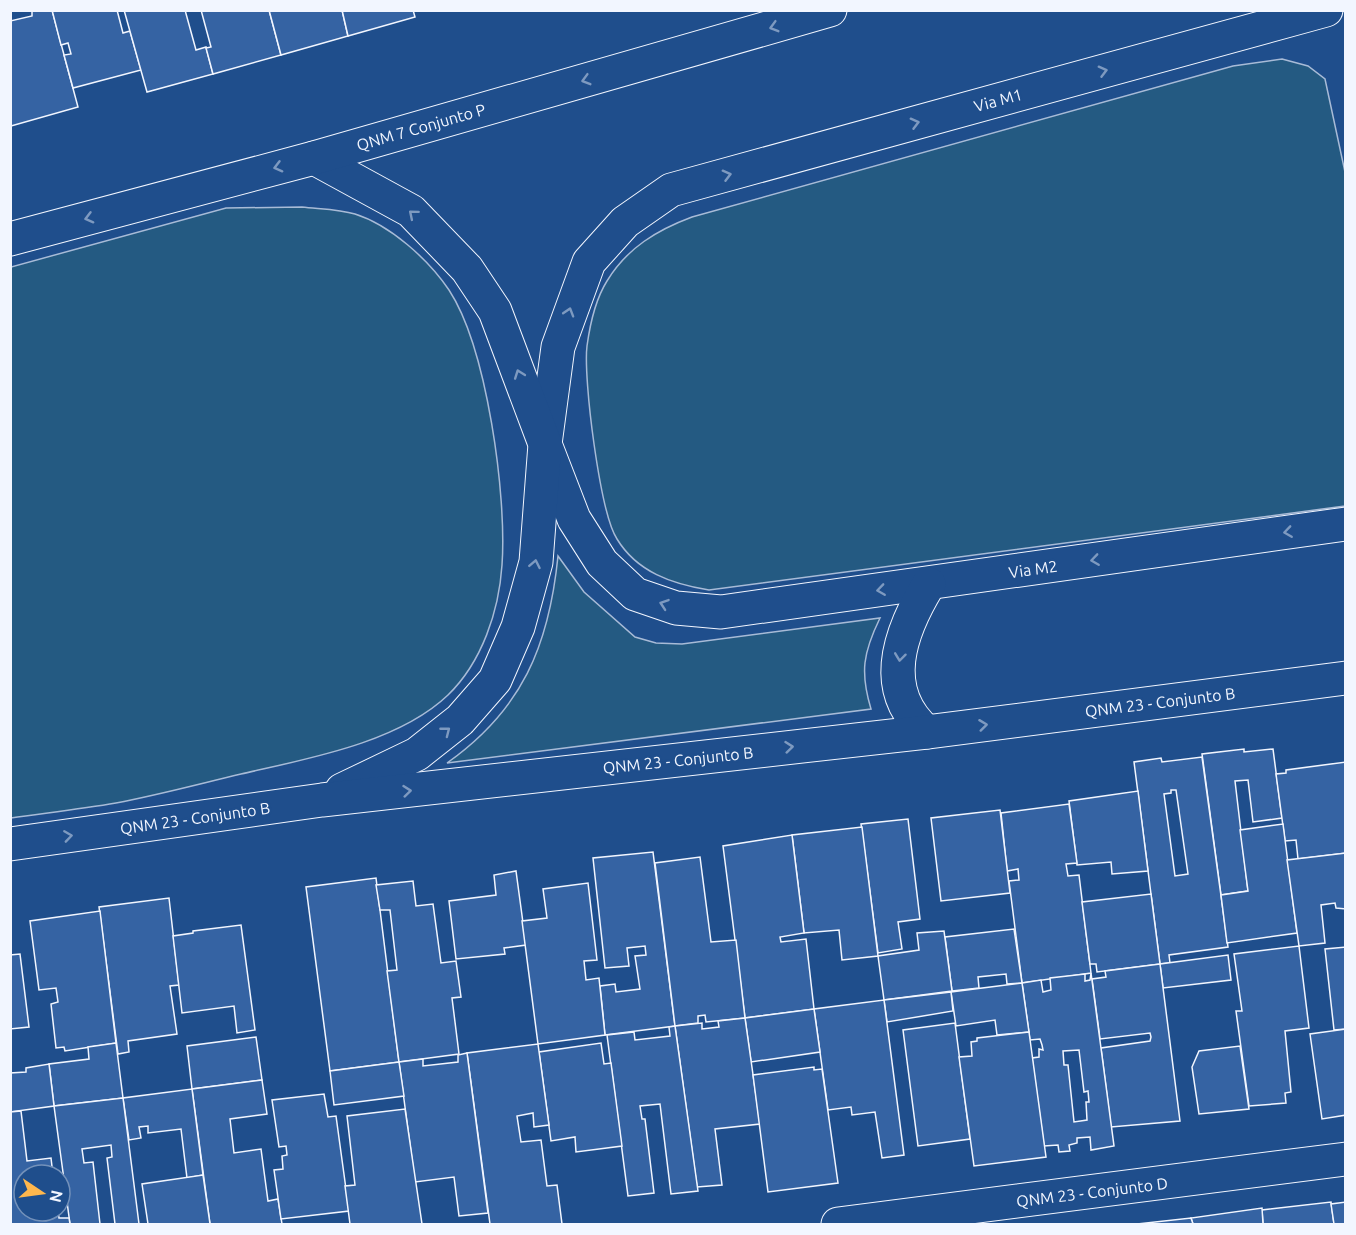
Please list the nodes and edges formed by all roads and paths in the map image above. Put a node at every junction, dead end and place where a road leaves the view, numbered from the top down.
1 (830, 10) edge
2 (1326, 10) edge
3 (314, 158) junction
4 (10, 239) edge
5 (545, 444) junction
6 (1346, 524) edge
7 (929, 584) junction
8 (1346, 678) edge
9 (927, 732) junction
10 (322, 800) junction
11 (10, 844) edge
12 (1346, 1159) edge
13 (838, 1224) edge

1 -> 3 main road, QNM 7 Conjunto P
5 -> 2 main road, Via M1
3 -> 4 main road, QNM 7 Conjunto P
5 -> 3 main road, Via M2
7 -> 5 main road, Via M2
10 -> 5 main road, Via M1
6 -> 7 main road, Via M2
7 -> 9 main road
9 -> 8 main road, QNM 23 - Conjunto B
10 -> 9 main road, QNM 23 - Conjunto B
11 -> 10 main road, QNM 23 - Conjunto B
12 - 13 main road, QNM 23 - Conjunto D

